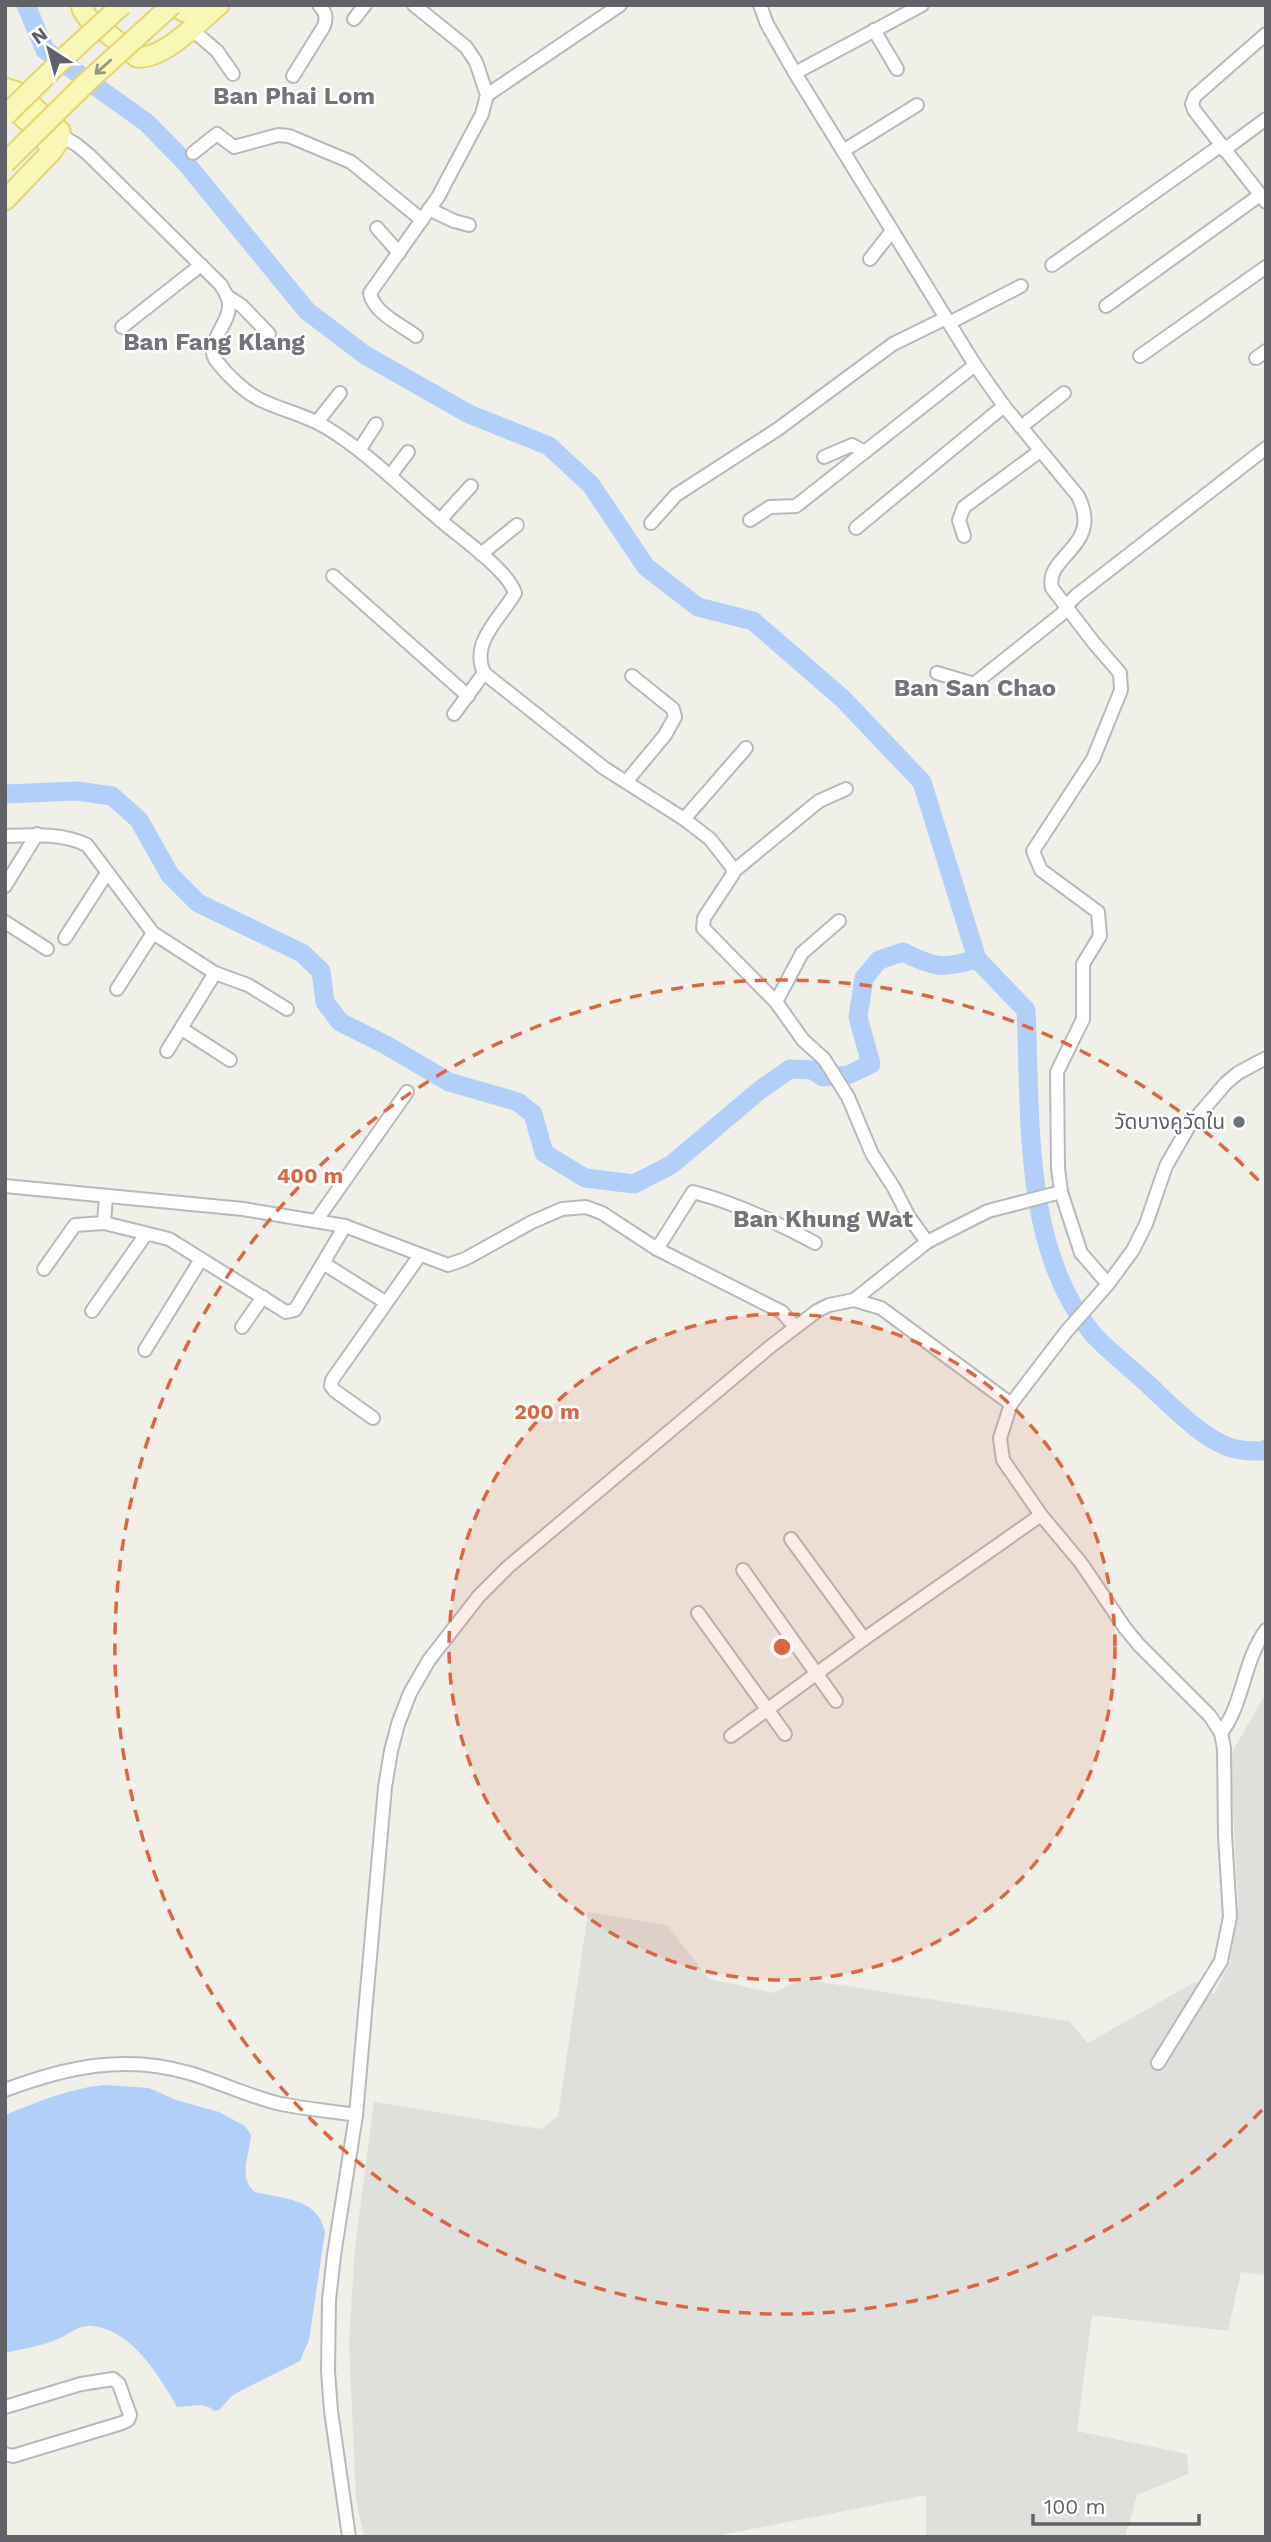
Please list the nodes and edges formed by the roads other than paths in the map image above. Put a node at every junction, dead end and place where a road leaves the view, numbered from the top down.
1 (83, 5) edge
2 (122, 5) edge
3 (172, 5) edge
4 (212, 5) edge
5 (219, 5) edge
6 (319, 5) edge
7 (365, 5) edge
8 (414, 5) edge
9 (620, 5) edge
10 (760, 5) edge
11 (922, 5) edge
12 (354, 19) dead end
13 (190, 28) junction
14 (874, 30) junction
15 (1266, 34) edge
16 (897, 69) dead end
17 (796, 73) junction
18 (233, 74) dead end
19 (293, 76) dead end
20 (5, 88) edge
21 (487, 95) junction
22 (5, 100) edge
23 (916, 105) dead end
24 (5, 116) edge
25 (1266, 119) edge
26 (60, 135) junction
27 (1222, 148) junction
28 (843, 151) junction
29 (192, 153) dead end
30 (5, 163) edge
31 (41, 163) junction
32 (1264, 198) edge
33 (5, 200) edge
34 (426, 215) junction
35 (469, 225) dead end
36 (377, 228) dead end
37 (892, 231) junction
38 (399, 253) junction
39 (870, 259) dead end
40 (201, 265) junction
41 (1052, 265) dead end
42 (1266, 267) edge
43 (1021, 286) dead end
44 (227, 296) junction
45 (1106, 306) dead end
46 (947, 321) junction
47 (122, 327) dead end
48 (269, 334) dead end
49 (416, 336) dead end
50 (1140, 356) dead end
51 (975, 365) junction
52 (340, 393) dead end
53 (1064, 393) dead end
54 (1003, 406) junction
55 (317, 422) junction
56 (376, 424) dead end
57 (1020, 427) junction
58 (1266, 448) edge
59 (360, 449) junction
60 (408, 452) dead end
61 (865, 452) junction
62 (1040, 452) junction
63 (824, 457) dead end
64 (390, 476) junction
65 (471, 486) dead end
66 (440, 520) junction
67 (750, 520) dead end
68 (651, 523) dead end
69 (517, 525) dead end
70 (856, 528) dead end
71 (964, 536) dead end
72 (481, 554) junction
73 (333, 576) dead end
74 (1066, 606) junction
75 (484, 673) junction
76 (937, 673) dead end
77 (632, 676) dead end
78 (468, 695) junction
79 (454, 714) dead end
80 (746, 748) dead end
81 (626, 782) junction
82 (846, 789) dead end
83 (684, 820) junction
84 (37, 835) junction
85 (5, 836) edge
86 (734, 871) junction
87 (107, 873) junction
88 (5, 886) edge
89 (839, 921) dead end
90 (5, 922) edge
91 (153, 933) junction
92 (65, 938) dead end
93 (47, 949) dead end
94 (215, 973) junction
95 (117, 989) dead end
96 (776, 1002) junction
97 (287, 1009) dead end
98 (182, 1029) junction
99 (167, 1051) dead end
100 (1266, 1058) edge
101 (230, 1060) dead end
102 (407, 1092) dead end
103 (5, 1186) edge
104 (1057, 1193) junction
105 (106, 1197) junction
106 (316, 1221) junction
107 (104, 1223) junction
108 (345, 1226) junction
109 (146, 1234) junction
110 (816, 1242) dead end
111 (927, 1242) junction
112 (657, 1249) junction
113 (419, 1255) junction
114 (200, 1261) junction
115 (323, 1263) junction
116 (44, 1269) dead end
117 (1108, 1284) junction
118 (263, 1297) junction
119 (854, 1300) junction
120 (385, 1302) junction
121 (92, 1311) dead end
122 (242, 1326) dead end
123 (795, 1327) junction
124 (145, 1350) dead end
125 (1011, 1404) junction
126 (373, 1418) dead end
127 (1041, 1515) junction
128 (791, 1539) dead end
129 (743, 1570) dead end
130 (698, 1613) dead end
131 (1266, 1630) edge
132 (864, 1639) junction
133 (817, 1673) junction
134 (836, 1701) dead end
135 (767, 1709) junction
136 (1221, 1733) junction
137 (785, 1734) dead end
138 (731, 1736) dead end
139 (1158, 2063) dead end
140 (5, 2090) edge
141 (356, 2115) junction
142 (5, 2407) edge
143 (5, 2454) edge
144 (349, 2537) edge

1 - 13 main road
2 - 24 main road, bridge
3 - 4 main road
3 -> 30 main road, bridge
5 - 13 main road
6 - 19 street
7 - 12 street
8 - 21 street
9 - 21 street
10 - 17 street
11 - 14 street
13 - 18 street
14 - 16 street
14 - 17 street
15 - 27 street
17 - 28 street
20 - 26 main road
21 - 34 street
22 - 31 main road
23 - 28 street
25 - 27 street
26 - 31 main road
26 - 40 street
27 - 32 street
27 - 41 street
28 - 37 street
29 - 34 street
31 - 33 main road
32 - 45 street
34 - 35 street
34 - 38 street
36 - 38 street
37 - 39 street
37 - 46 street
38 - 49 street
40 - 44 street
40 - 47 street
42 - 50 street
43 - 46 street
44 - 48 street
44 - 55 street
46 - 51 street
46 - 68 street
51 - 54 street
51 - 61 street
52 - 55 street
53 - 57 street
54 - 57 street
54 - 70 street
55 - 59 street
56 - 59 street
57 - 62 street
58 - 74 street
59 - 64 street
60 - 64 street
61 - 63 street
61 - 67 street
62 - 71 street
62 - 74 street
64 - 66 street
65 - 66 street
66 - 72 street
69 - 72 street
72 - 75 street
73 - 78 street
74 - 76 street
74 - 104 street
75 - 78 street
75 - 81 street
77 - 81 street
78 - 79 street
80 - 83 street
81 - 83 street
82 - 86 street
83 - 86 street
84 - 85 street
84 - 87 street
84 - 88 street
86 - 96 street
87 - 91 street
87 - 92 street
89 - 96 street
90 - 93 street
91 - 94 street
91 - 95 street
94 - 97 street
94 - 98 street
96 - 111 street
98 - 99 street
98 - 101 street
100 - 117 street
102 - 106 street
103 - 105 street
104 - 111 street
104 - 117 street
105 - 106 street
105 - 107 street
106 - 108 street
107 - 109 street
107 - 116 street
108 - 113 street
108 - 115 street
109 - 114 street
109 - 121 street
110 - 112 street
111 - 119 street
112 - 113 street
112 - 123 street
113 - 120 street
114 - 118 street
114 - 124 street
115 - 118 street
115 - 120 street
117 - 125 street
118 - 122 street
119 - 123 street
119 - 125 street
120 - 126 street
123 - 141 street
125 - 127 street
127 - 132 street
127 - 136 street
128 - 132 street
129 - 133 street
130 - 135 street
131 - 136 street
132 - 133 street
133 - 134 street
133 - 135 street
135 - 137 street
135 - 138 street
136 - 139 street
140 - 141 street
141 - 144 street
142 - 143 street

